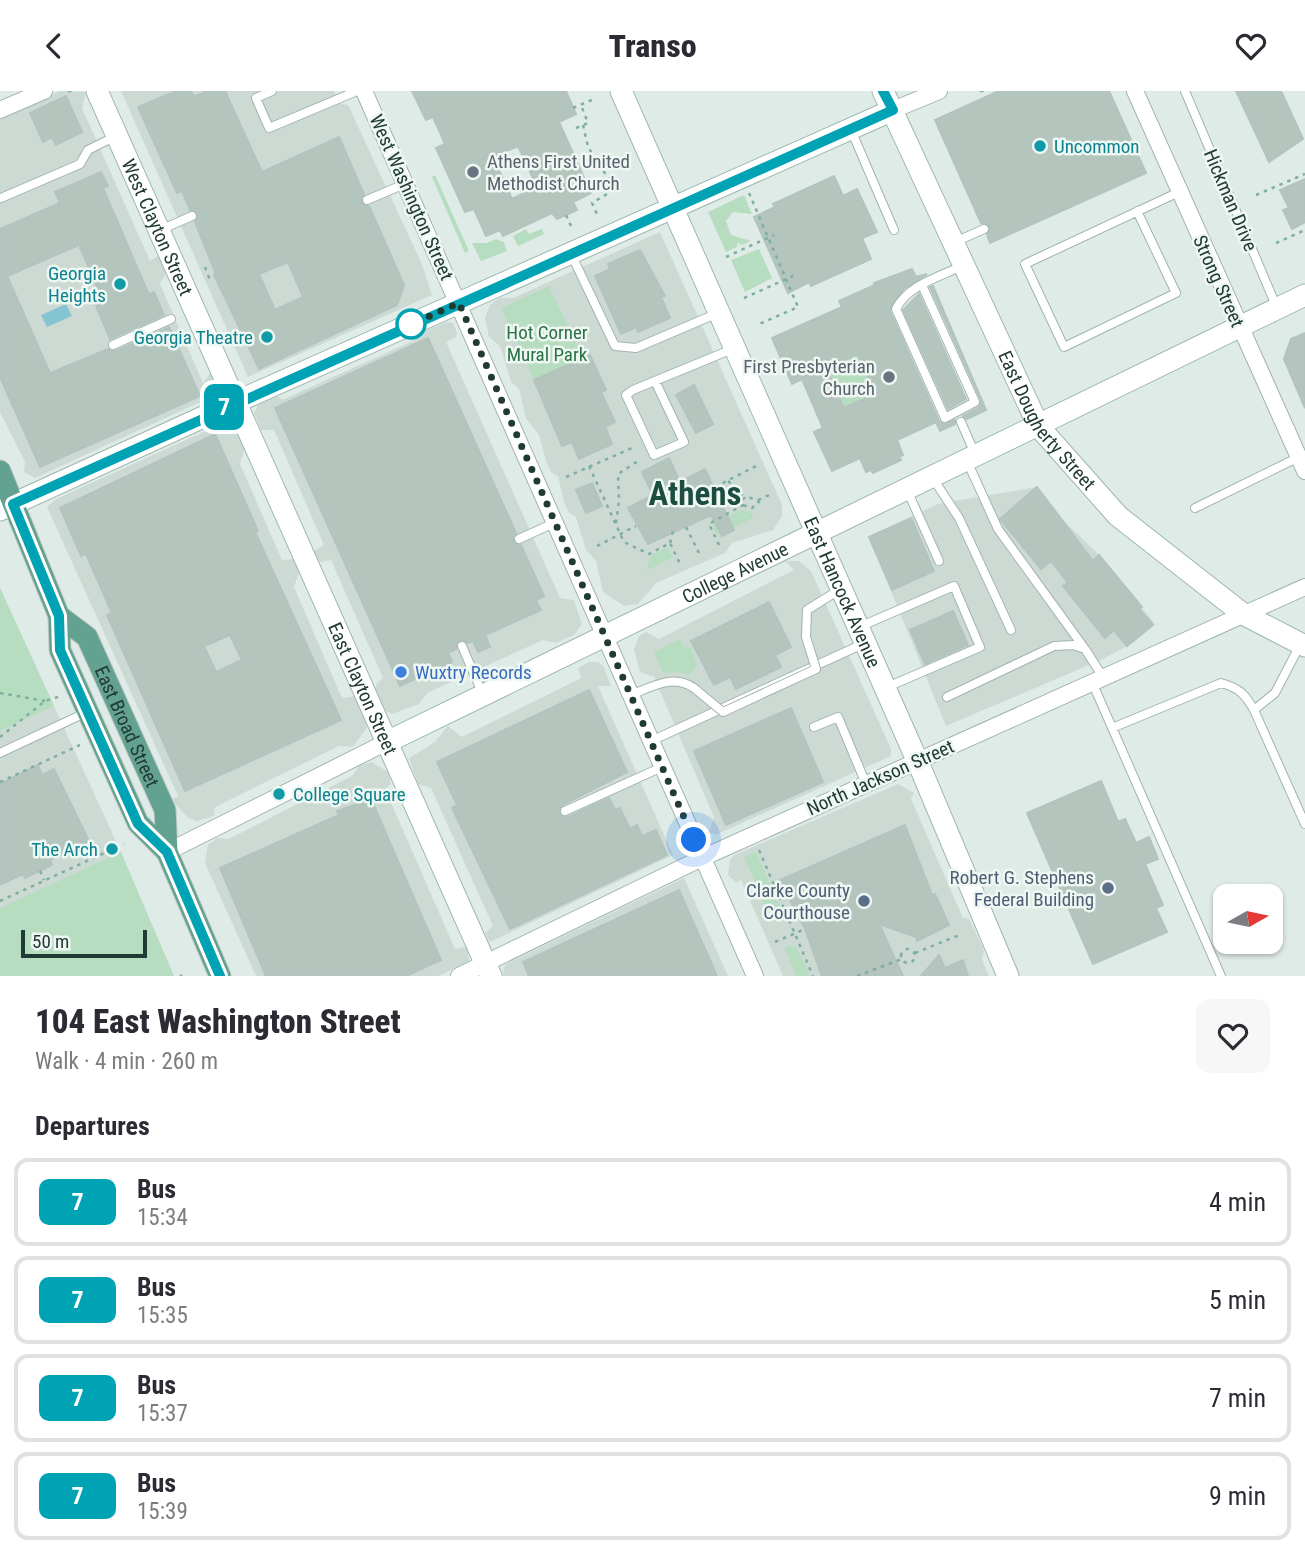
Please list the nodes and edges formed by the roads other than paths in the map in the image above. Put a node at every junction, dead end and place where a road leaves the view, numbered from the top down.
1 (43, 91) edge
2 (97, 91) edge
3 (271, 91) edge
4 (357, 91) edge
5 (364, 91) edge
6 (621, 91) edge
7 (939, 91) edge
8 (1135, 91) edge
9 (1185, 91) edge
10 (888, 101) edge
11 (0, 110) edge
12 (851, 129) junction
13 (117, 136) junction
14 (407, 183) junction
15 (1179, 192) junction
16 (1, 198) edge
17 (367, 200) dead end
18 (673, 208) junction
19 (1137, 211) junction
20 (192, 216) dead end
21 (984, 229) dead end
22 (159, 230) junction
23 (894, 230) dead end
24 (955, 242) junction
25 (571, 253) junction
26 (965, 265) junction
27 (922, 285) junction
28 (1305, 295) edge
29 (459, 303) junction
30 (1277, 309) junction
31 (719, 313) junction
32 (171, 319) dead end
33 (1240, 328) junction
34 (113, 345) dead end
35 (735, 347) junction
36 (655, 381) junction
37 (236, 402) junction
38 (961, 422) dead end
39 (1038, 427) junction
40 (972, 459) junction
41 (1302, 464) edge
42 (0, 471) edge
43 (932, 477) junction
44 (907, 489) junction
45 (7, 507) edge
46 (1195, 508) dead end
47 (556, 522) junction
48 (817, 532) junction
49 (519, 539) dead end
50 (939, 561) dead end
51 (1305, 587) edge
52 (841, 589) junction
53 (1243, 614) junction
54 (59, 616) junction
55 (1011, 629) dead end
56 (862, 635) junction
57 (606, 636) junction
58 (1303, 645) edge
59 (461, 646) dead end
60 (1085, 649) junction
61 (1098, 679) junction
62 (885, 688) junction
63 (631, 695) junction
64 (483, 696) junction
65 (947, 697) dead end
66 (1254, 710) junction
67 (88, 711) junction
68 (814, 727) dead end
69 (1112, 728) junction
70 (651, 741) junction
71 (387, 742) junction
72 (0, 753) edge
73 (918, 760) junction
74 (662, 767) junction
75 (866, 784) junction
76 (565, 811) dead end
77 (1305, 824) edge
78 (167, 852) junction
79 (702, 858) junction
80 (488, 970) edge
81 (220, 976) edge
82 (459, 976) edge
83 (755, 976) edge
84 (1008, 976) edge
85 (1221, 976) edge

1 - 11 street
2 - 13 street, West Clayton Street
3 - 4 lane
5 - 14 street, West Washington Street
6 - 18 street, East Hancock Avenue
7 - 10 street
8 - 15 street, Strong Street
9 - 30 lane, Hickman Drive
10 - 12 street
10 - 24 street, East Dougherty Street
12 - 18 street
12 - 23 lane
13 - 16 lane
13 - 22 street, West Clayton Street
14 - 17 lane
14 - 29 street, West Washington Street
15 - 19 lane
15 - 33 street, Strong Street
18 - 25 street
18 - 31 street, East Hancock Avenue
19 - 19 lane
20 - 22 lane
21 - 24 lane
22 - 37 street, West Clayton Street
24 - 26 street, East Dougherty Street
25 - 29 street
25 - 31 lane
26 - 27 lane
26 - 39 street, East Dougherty Street
27 - 27 lane
28 - 30 street, College Avenue
29 - 37 street
29 - 47 street, West Washington Street
30 - 33 street, College Avenue
31 - 35 street, East Hancock Avenue
32 - 34 lane
33 - 39 street, College Avenue
33 - 41 street, Strong Street
35 - 36 lane
35 - 48 street, East Hancock Avenue
36 - 36 lane
37 - 45 street
37 - 71 street, East Clayton Street
38 - 40 lane
39 - 40 street, College Avenue
39 - 53 street, East Dougherty Street
40 - 43 street, College Avenue
40 - 60 lane
41 - 46 lane
42 - 45 main road, East Broad Street
43 - 44 street, College Avenue
43 - 55 lane
44 - 48 street, College Avenue
44 - 50 lane
45 - 54 main road, East Broad Street
47 - 49 lane
47 - 57 street, West Washington Street
48 - 52 street, East Hancock Avenue
48 - 57 street, College Avenue
51 - 53 street, North Jackson Street
52 - 56 street, East Hancock Avenue
52 - 63 lane, bridge
53 - 58 street, East Dougherty Street
53 - 61 street, North Jackson Street
54 - 67 main road, East Broad Street
54 - 78 main road, East Broad Street
56 - 62 street, East Hancock Avenue
56 - 62 lane
56 - 70 lane
57 - 63 street, West Washington Street
57 - 64 street, College Avenue
58 - 66 lane
59 - 64 lane
60 - 61 lane
60 - 65 lane
61 - 69 lane
61 - 73 street, North Jackson Street
62 - 73 street, East Hancock Avenue
63 - 70 street, West Washington Street
64 - 71 street, College Avenue
66 - 69 lane
66 - 77 lane
67 - 72 lane
67 - 78 main road, East Broad Street
68 - 75 lane
69 - 85 lane
70 - 74 street, West Washington Street
71 - 78 street, College Avenue
71 - 80 street, East Clayton Street
73 - 75 street, North Jackson Street
73 - 84 street, East Hancock Avenue
74 - 76 lane
74 - 79 street, West Washington Street
75 - 79 street, North Jackson Street
78 - 81 main road, East Broad Street
79 - 80 street, North Jackson Street
79 - 83 street, West Washington Street
80 - 82 street, North Jackson Street

